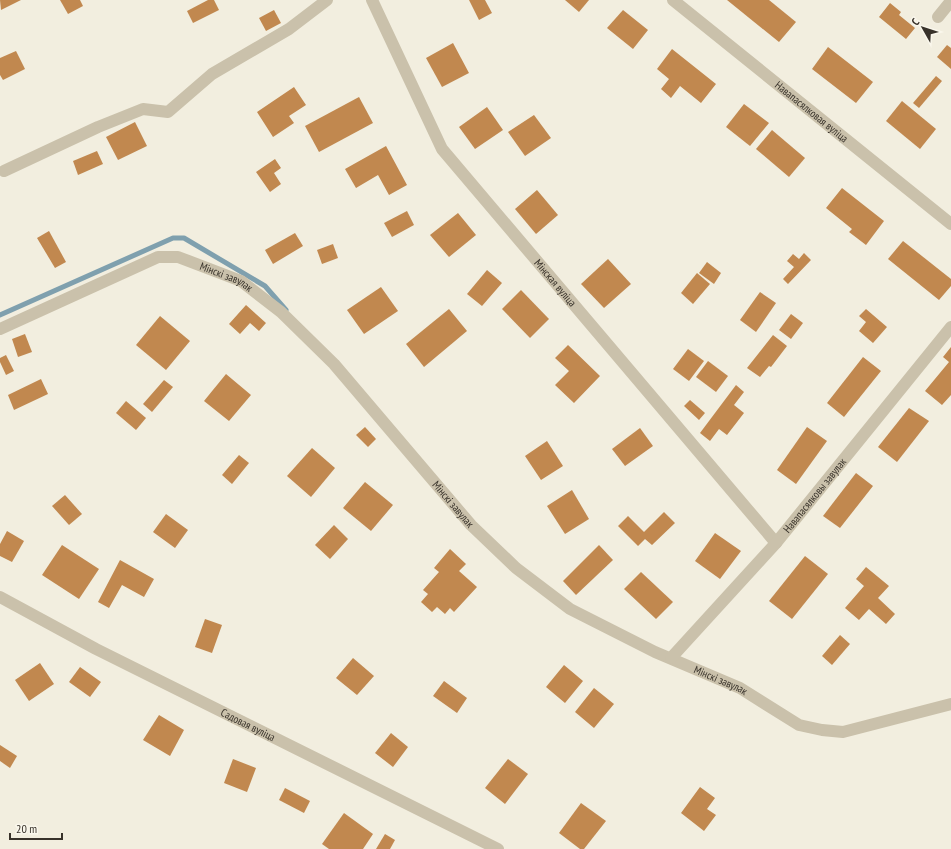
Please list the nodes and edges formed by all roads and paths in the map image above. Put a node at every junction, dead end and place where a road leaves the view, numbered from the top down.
1 (327, 0) edge
2 (372, 0) edge
3 (673, 0) edge
4 (951, 1) edge
5 (938, 17) dead end
6 (4, 171) dead end
7 (951, 224) edge
8 (951, 327) edge
9 (0, 329) edge
10 (776, 543) junction
11 (0, 597) edge
12 (671, 658) junction
13 (951, 704) edge
14 (498, 849) edge

1 - 6 street
2 - 10 street, Мінская вуліца
3 - 7 street, Навапасялковая вуліца
4 - 5 street
8 - 10 street, Навапасялковы завулак
9 - 12 street, Мінскі завулак
10 - 12 street, Навапасялковы завулак
11 - 14 street, Садовая вуліца
12 - 13 street, Мінскі завулак

